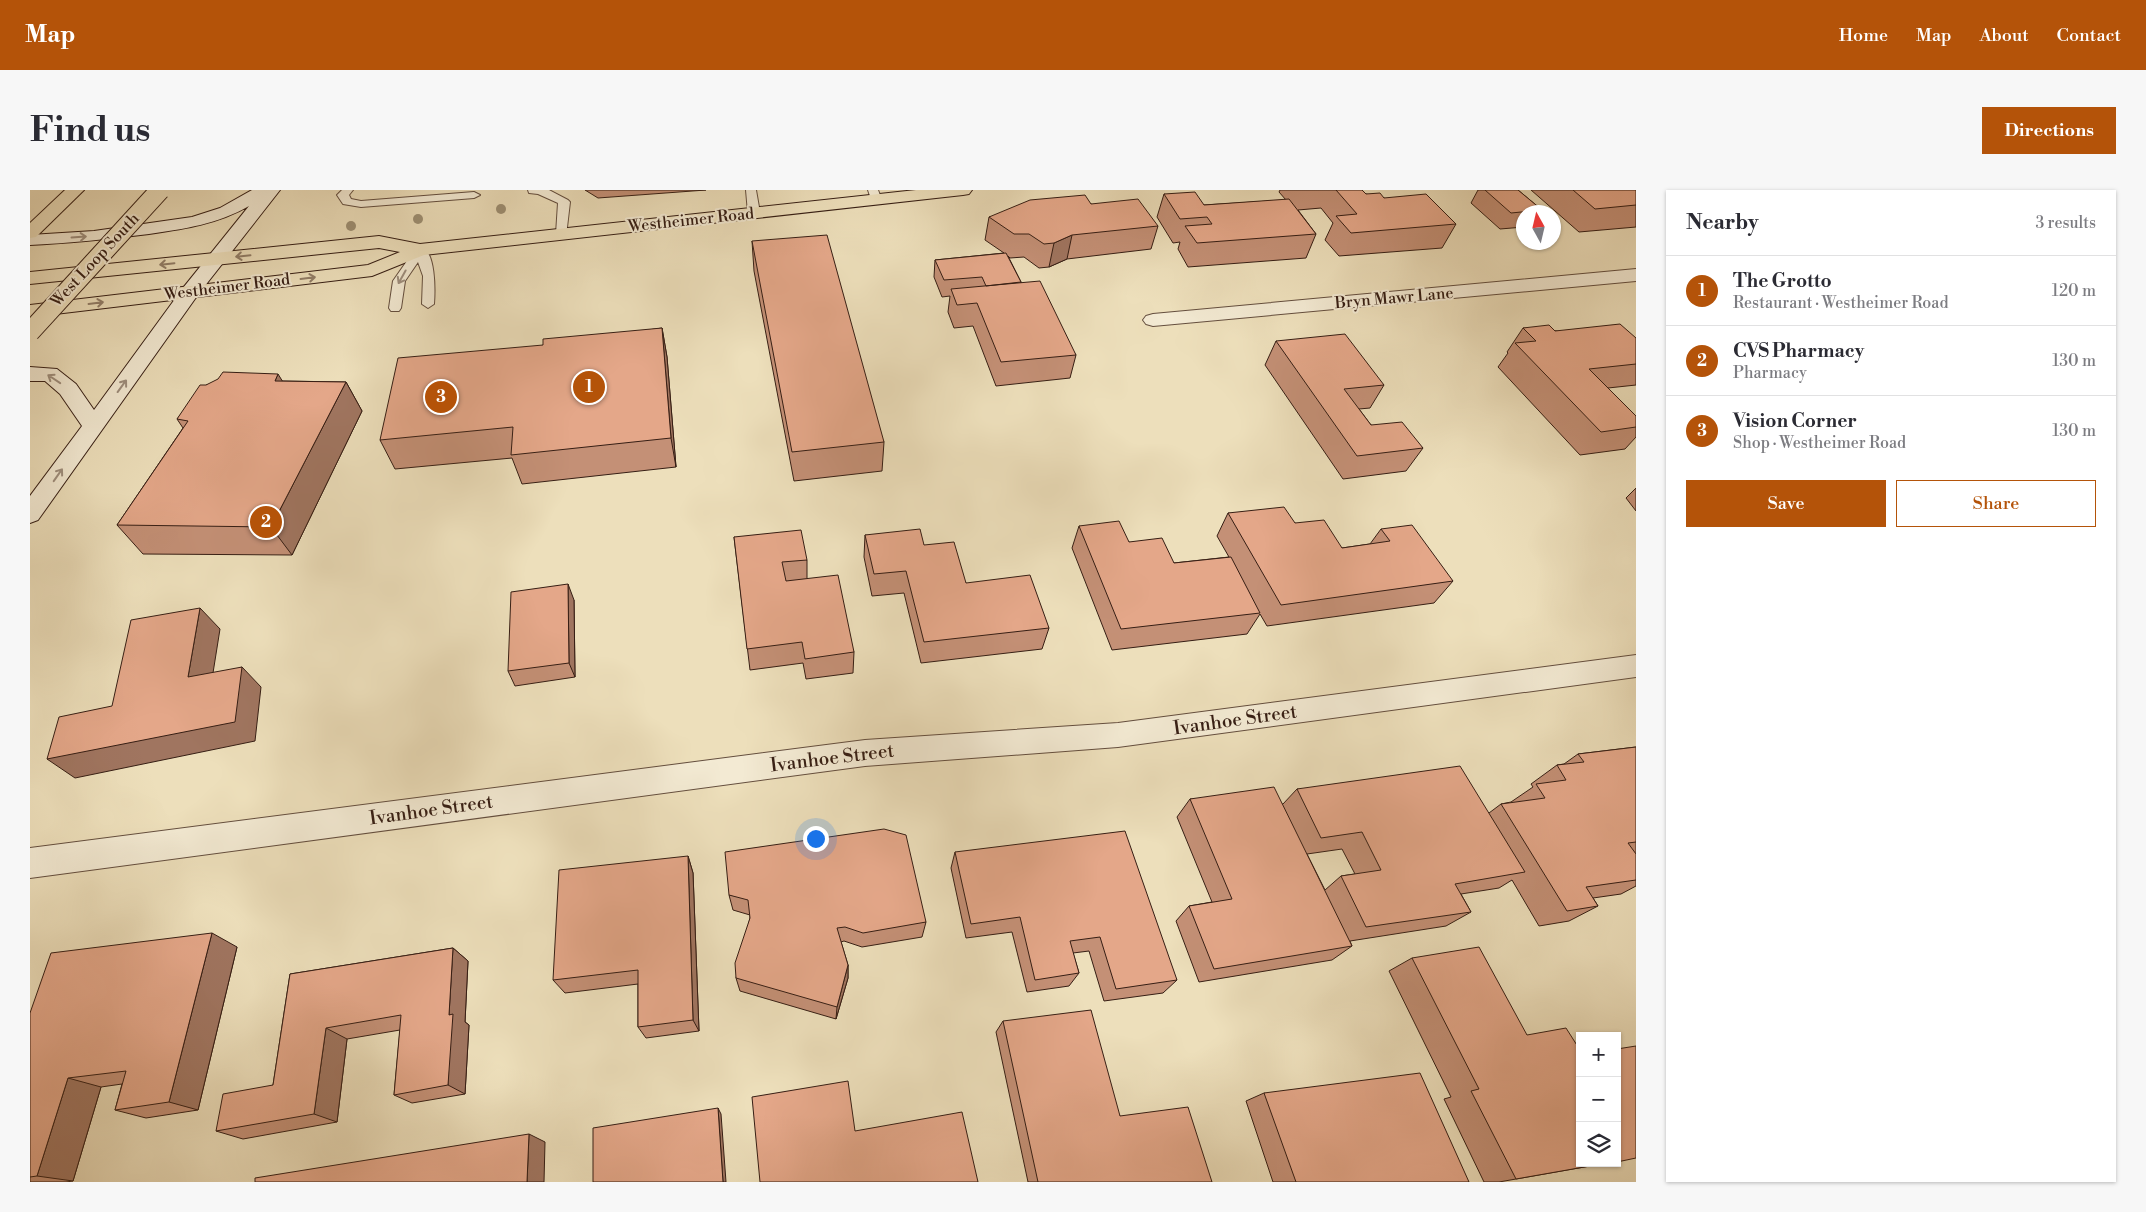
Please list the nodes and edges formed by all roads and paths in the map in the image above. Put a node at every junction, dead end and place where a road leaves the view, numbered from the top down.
1 (75, 190) edge
2 (160, 190) edge
3 (265, 190) edge
4 (271, 190) edge
5 (348, 190) edge
6 (750, 190) edge
7 (963, 190) edge
8 (533, 191) edge
9 (474, 195) dead end
10 (875, 195) edge
11 (754, 213) junction
12 (30, 233) edge
13 (562, 234) junction
14 (30, 240) edge
15 (420, 250) junction
16 (216, 259) junction
17 (1636, 275) edge
18 (30, 278) edge
19 (190, 292) junction
20 (428, 304) dead end
21 (394, 308) dead end
22 (30, 311) edge
23 (1152, 320) dead end
24 (30, 332) edge
25 (30, 374) edge
26 (93, 425) junction
27 (30, 514) edge
28 (1636, 666) edge
29 (30, 863) edge

1 - 12 main road
2 - 24 main road, West Loop South, bridge
14 -> 3 street
4 - 16 street
5 - 9 lane
6 - 11 lane
7 - 10 main road, Westheimer Road
8 - 13 lane
10 - 11 main road, Westheimer Road
11 - 13 main road, Westheimer Road
13 - 15 main road, Westheimer Road
15 -> 16 main road, Westheimer Road
19 -> 15 main road, Westheimer Road
15 - 20 lane
15 -> 21 lane
16 -> 18 main road, Westheimer Road
16 - 19 street
17 - 23 street, Bryn Mawr Lane
22 -> 19 main road, Westheimer Road
26 -> 19 street
26 -> 25 street
27 -> 26 street
28 - 29 street, Ivanhoe Street

